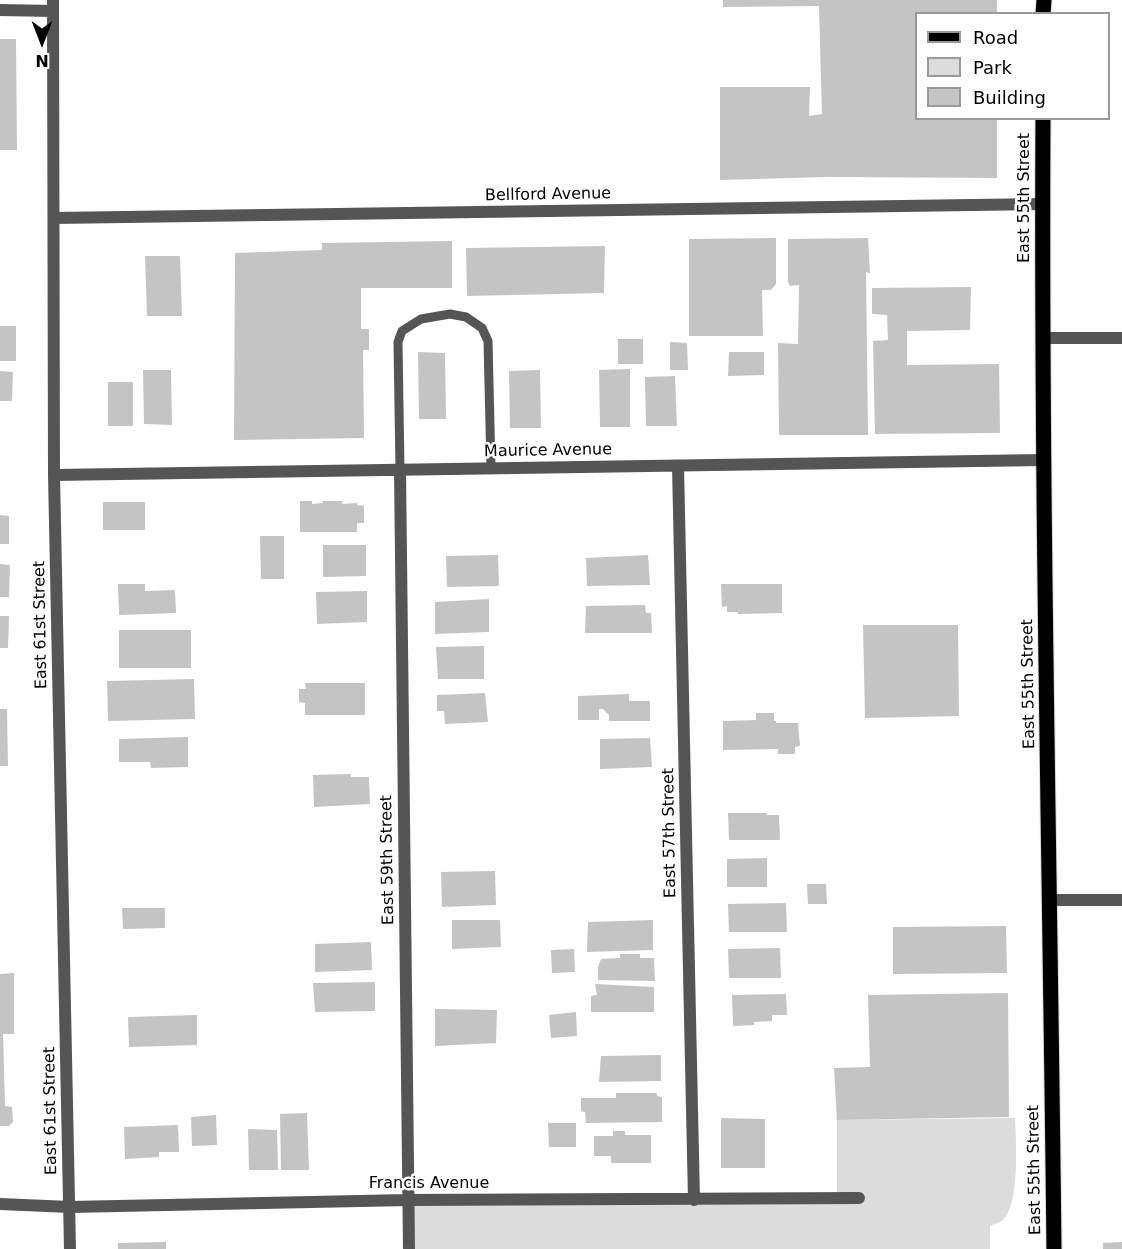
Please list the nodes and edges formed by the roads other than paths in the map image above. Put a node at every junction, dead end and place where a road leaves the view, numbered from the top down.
1 (53, 6) edge
2 (0, 10) edge
3 (1043, 120) edge
4 (1042, 204) junction
5 (54, 218) junction
6 (1044, 338) junction
7 (1122, 338) edge
8 (1043, 460) junction
9 (678, 466) junction
10 (491, 468) junction
11 (400, 470) junction
12 (54, 475) junction
13 (1050, 900) junction
14 (1122, 900) edge
15 (858, 1198) dead end
16 (408, 1200) junction
17 (694, 1200) junction
18 (0, 1204) edge
19 (70, 1207) junction
20 (69, 1249) edge
21 (409, 1249) edge
22 (1054, 1249) edge

1 - 2 street
1 - 5 street, East 61st Street
3 - 4 main road, East 55th Street
4 - 5 street, Bellford Avenue
4 - 6 main road, East 55th Street
5 - 12 street, East 61st Street
6 - 7 street
6 - 8 main road, East 55th Street
8 - 9 street, Maurice Avenue
8 - 13 main road, East 55th Street
9 - 10 street, Maurice Avenue
9 - 17 street, East 57th Street
10 - 11 street, Maurice Avenue
10 - 11 lane
11 - 12 street, Maurice Avenue
11 - 16 street, East 59th Street
12 - 19 street, East 61st Street
13 - 14 street
13 - 22 main road, East 55th Street
15 - 17 street, Francis Avenue
16 - 17 street, Francis Avenue
16 - 19 street, Francis Avenue
16 - 21 street, East 59th Street
18 - 19 street, Francis Avenue
19 - 20 street, East 61st Street

